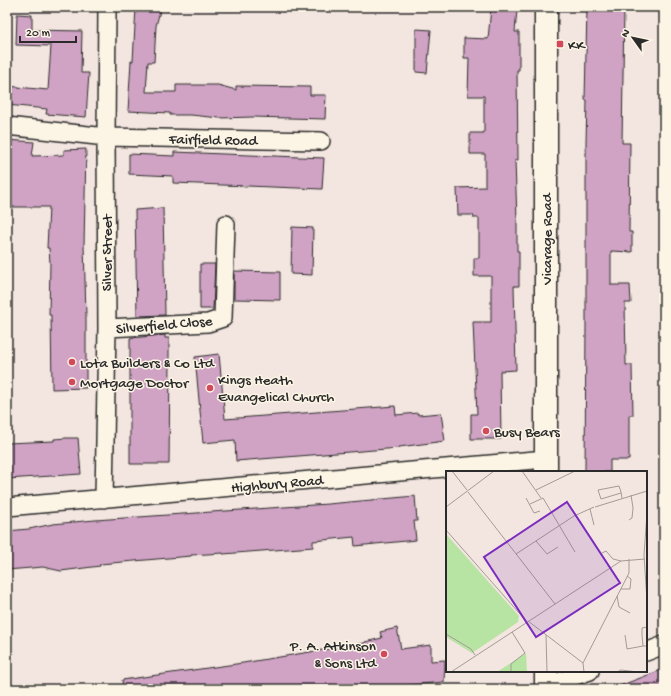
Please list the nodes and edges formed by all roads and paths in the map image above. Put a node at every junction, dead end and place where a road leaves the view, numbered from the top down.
1 (107, 7) edge
2 (546, 7) edge
3 (7, 126) edge
4 (106, 137) junction
5 (320, 141) dead end
6 (226, 224) dead end
7 (107, 328) junction
8 (546, 466) edge
9 (479, 471) edge
10 (446, 473) edge
11 (104, 499) junction
12 (7, 507) edge
13 (664, 645) edge
14 (647, 652) edge
15 (586, 672) edge
16 (546, 682) edge

1 - 4 street, Silver Street
2 - 8 main road, Vicarage Road
3 - 4 street, Fairfield Road
4 - 5 street, Fairfield Road
4 - 7 street, Silver Street
6 - 7 street, Silverfield Close
7 - 11 street, Silver Street
8 - 9 street, Highbury Road
10 - 11 street, Highbury Road
11 - 12 street, Highbury Road
13 - 14 street
15 - 16 street

